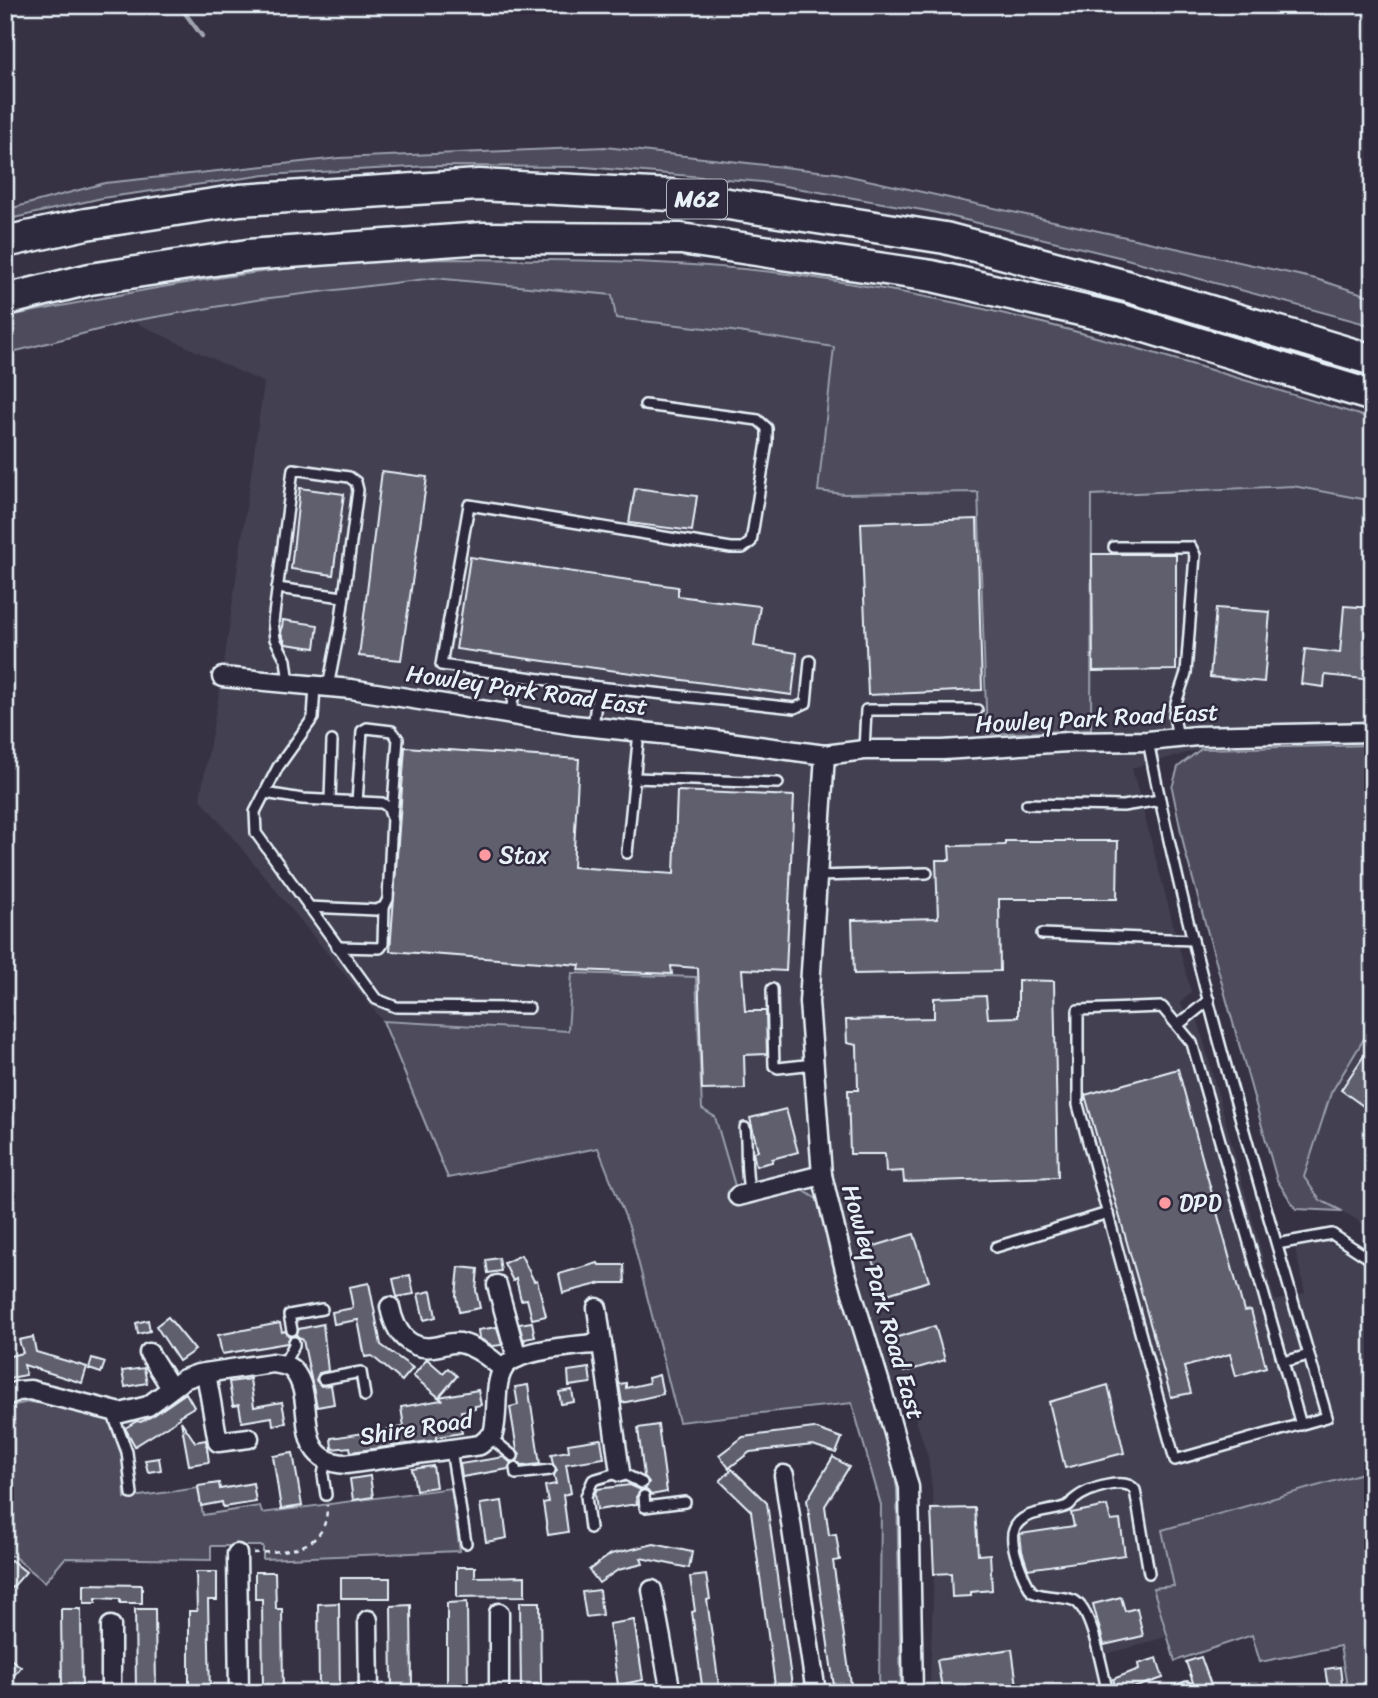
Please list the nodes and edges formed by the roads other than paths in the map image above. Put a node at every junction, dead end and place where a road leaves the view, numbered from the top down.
1 (5, 242) edge
2 (5, 300) edge
3 (1373, 360) edge
4 (1373, 396) edge
5 (645, 405) dead end
6 (1114, 547) dead end
7 (277, 588) junction
8 (343, 597) junction
9 (810, 660) dead end
10 (516, 675) junction
11 (222, 677) dead end
12 (289, 683) junction
13 (321, 686) junction
14 (598, 687) junction
15 (978, 710) dead end
16 (511, 714) junction
17 (593, 727) junction
18 (639, 732) junction
19 (1373, 732) edge
20 (1178, 738) junction
21 (332, 741) dead end
22 (1148, 741) junction
23 (864, 750) junction
24 (825, 755) junction
25 (635, 778) junction
26 (778, 783) dead end
27 (265, 793) junction
28 (330, 800) junction
29 (1160, 800) junction
30 (357, 802) junction
31 (1027, 804) dead end
32 (391, 818) junction
33 (627, 853) dead end
34 (927, 873) dead end
35 (817, 876) junction
36 (308, 907) junction
37 (384, 907) junction
38 (1042, 934) dead end
39 (1193, 940) junction
40 (337, 947) junction
41 (772, 989) dead end
42 (1209, 1000) junction
43 (529, 1008) dead end
44 (1178, 1025) junction
45 (814, 1064) junction
46 (745, 1128) dead end
47 (822, 1175) junction
48 (744, 1194) joint
49 (1108, 1213) junction
50 (1277, 1244) junction
51 (996, 1247) dead end
52 (1373, 1261) edge
53 (497, 1285) dead end
54 (390, 1307) dead end
55 (597, 1308) dead end
56 (322, 1309) dead end
57 (292, 1330) dead end
58 (294, 1342) dead end
59 (602, 1343) junction
60 (149, 1353) dead end
61 (1309, 1355) junction
62 (1283, 1362) junction
63 (510, 1363) junction
64 (283, 1365) junction
65 (206, 1373) junction
66 (323, 1378) dead end
67 (171, 1388) junction
68 (5, 1396) edge
69 (365, 1396) dead end
70 (112, 1412) junction
71 (1301, 1425) junction
72 (249, 1438) dead end
73 (491, 1438) junction
74 (451, 1450) junction
75 (513, 1456) dead end
76 (326, 1459) junction
77 (515, 1468) dead end
78 (550, 1470) dead end
79 (620, 1472) junction
80 (785, 1475) dead end
81 (642, 1483) dead end
82 (132, 1494) dead end
83 (326, 1495) road end
84 (644, 1496) dead end
85 (685, 1502) dead end
86 (590, 1528) dead end
87 (466, 1543) dead end
88 (237, 1554) road end
89 (1149, 1573) dead end
90 (652, 1590) dead end
91 (499, 1613) dead end
92 (368, 1620) dead end
93 (111, 1626) dead end
94 (1187, 1687) dead end
95 (111, 1693) edge
96 (239, 1693) edge
97 (369, 1693) edge
98 (499, 1693) edge
99 (671, 1693) edge
100 (816, 1693) edge
101 (913, 1693) edge
102 (1108, 1693) edge
103 (1170, 1693) edge

1 - 3 highway, M62
2 - 4 highway, M62
5 - 10 lane
6 - 20 lane
7 - 8 lane
7 - 8 lane
7 - 12 lane
8 - 13 lane
9 - 14 lane
10 - 14 lane
10 - 16 lane
11 - 12 street, Howley Park Road East
12 - 13 street, Howley Park Road East
13 - 16 street, Howley Park Road East
13 - 27 lane
14 - 17 lane
15 - 23 lane
16 - 17 street, Howley Park Road East
17 - 18 street, Howley Park Road East
18 - 24 street, Howley Park Road East
18 - 25 lane
19 - 20 street, Howley Park Road East
20 - 22 street, Howley Park Road East
21 - 28 lane
22 - 23 street, Howley Park Road East
22 - 29 lane
23 - 24 street, Howley Park Road East
24 - 35 street, Howley Park Road East
25 - 26 lane
25 - 33 lane
27 - 28 lane
27 - 36 lane
28 - 30 lane
29 - 31 lane
29 - 39 lane
30 - 32 lane
30 - 32 lane
32 - 37 lane
34 - 35 lane
35 - 45 street, Howley Park Road East
36 - 37 lane
36 - 40 lane
37 - 40 lane
38 - 39 lane
39 - 42 lane
40 - 43 lane
41 - 45 lane
42 - 44 lane
42 - 50 lane
44 - 49 lane
44 - 62 lane
45 - 47 street, Howley Park Road East
46 - 48 lane
47 - 48 street
47 - 101 street, Howley Park Road East
49 - 51 lane
49 - 71 lane
50 - 52 lane
50 - 61 lane
53 - 63 street
54 - 63 street
55 - 59 street
56 - 57 lane
58 - 64 lane
59 - 63 street
59 - 79 street
60 - 67 street
61 - 62 lane
61 - 71 lane
62 - 71 lane
63 - 73 street, Shire Road
64 - 65 street
64 - 76 street, Shire Road
65 - 67 street
65 - 72 street
66 - 69 lane
67 - 70 street
68 - 70 street
70 - 82 lane
73 - 74 street, Shire Road
73 - 75 lane
74 - 76 street, Shire Road
74 - 87 lane
76 - 83 lane
77 - 78 lane
79 - 81 lane
79 - 86 lane
80 - 100 street
84 - 85 lane
88 - 96 street
89 - 102 lane
90 - 99 street
91 - 98 street
92 - 97 street
93 - 95 street
94 - 103 lane

